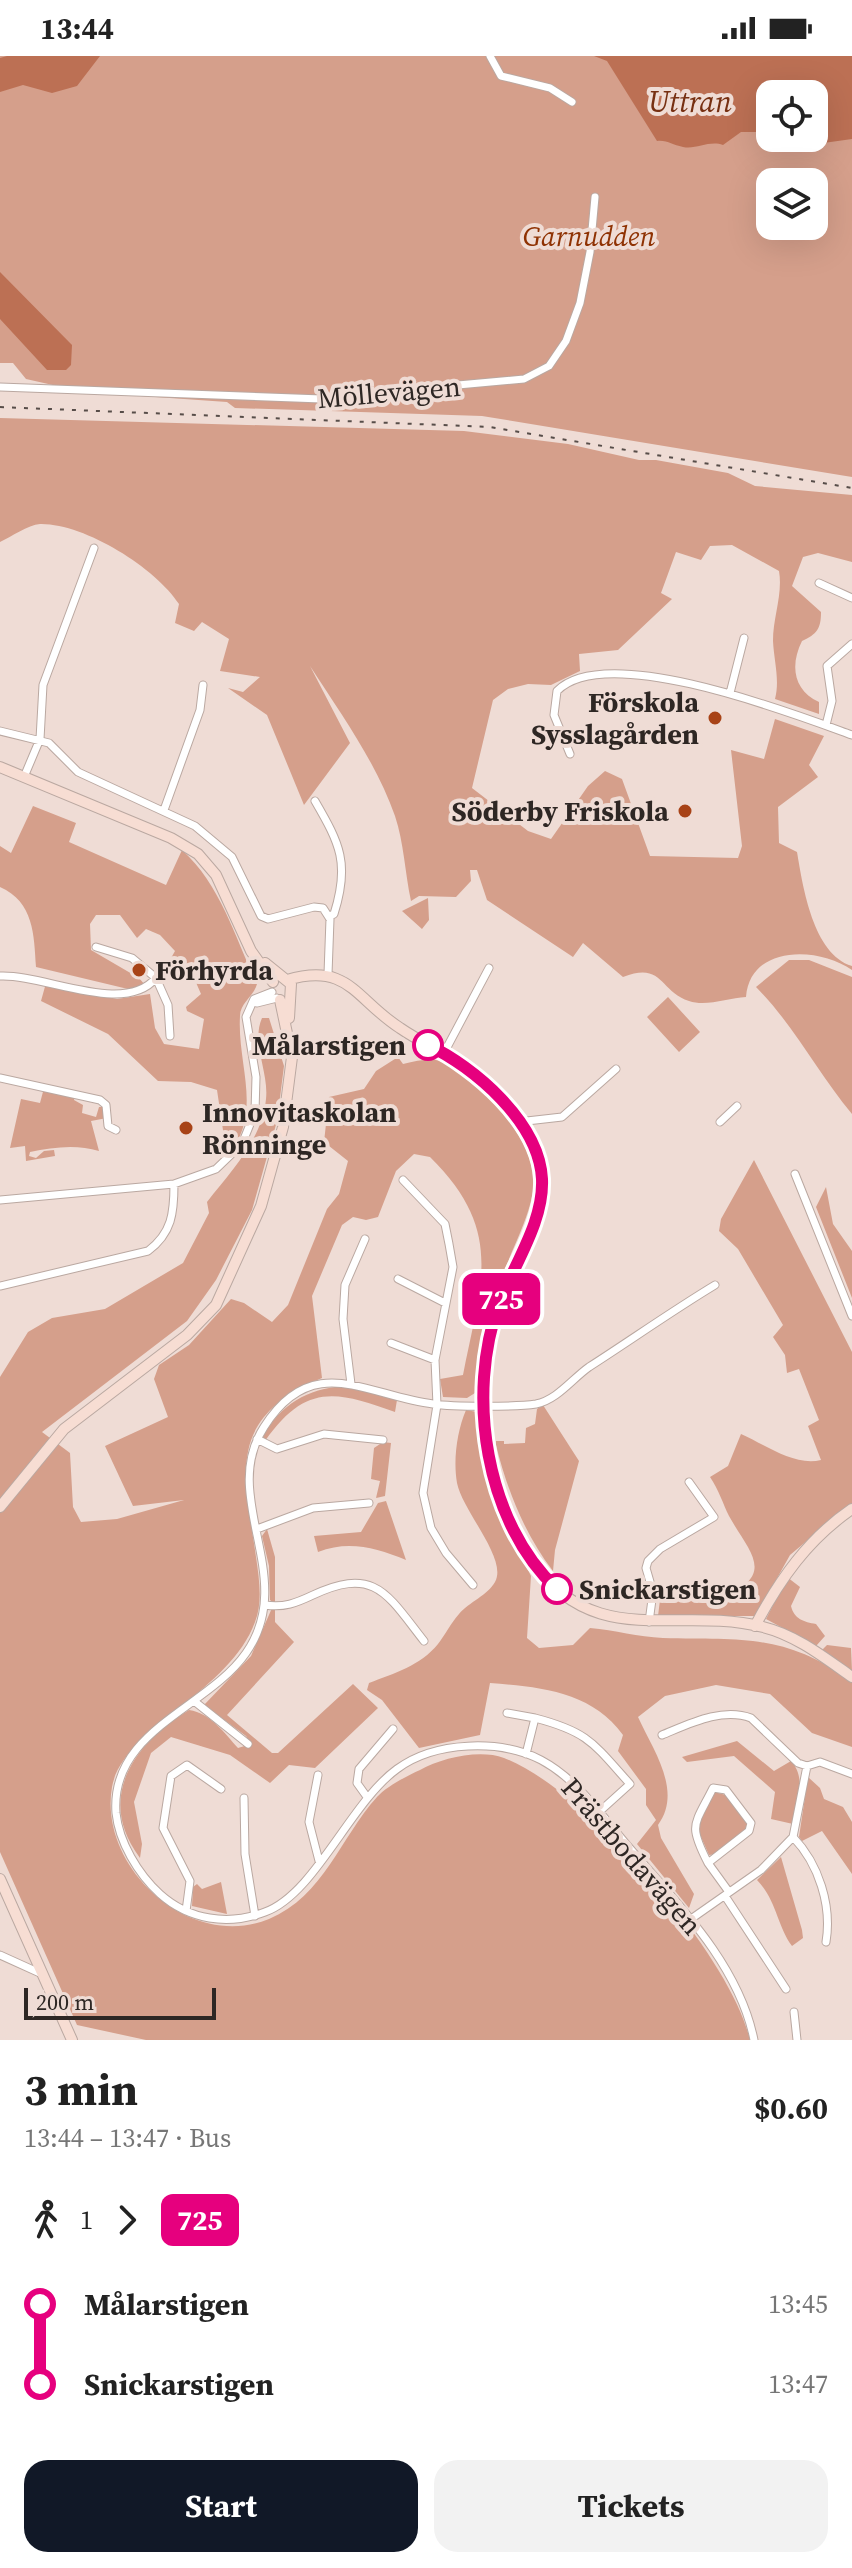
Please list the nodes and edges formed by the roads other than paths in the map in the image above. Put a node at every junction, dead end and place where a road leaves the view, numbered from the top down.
1 (490, 56) edge
2 (572, 102) dead end
3 (595, 197) dead end
4 (0, 387) edge
5 (94, 548) dead end
6 (819, 583) dead end
7 (852, 598) edge
8 (744, 638) dead end
9 (852, 644) edge
10 (203, 685) dead end
11 (730, 693) junction
12 (826, 725) junction
13 (0, 731) edge
14 (852, 735) edge
15 (40, 739) junction
16 (570, 754) dead end
17 (0, 767) edge
18 (24, 777) junction
19 (315, 801) dead end
20 (164, 810) junction
21 (330, 916) junction
22 (96, 947) dead end
23 (489, 968) dead end
24 (328, 974) junction
25 (0, 976) edge
26 (156, 978) junction
27 (282, 989) junction
28 (163, 990) junction
29 (139, 993) junction
30 (170, 1036) dead end
31 (444, 1053) junction
32 (616, 1069) dead end
33 (0, 1078) edge
34 (737, 1106) dead end
35 (518, 1122) junction
36 (720, 1122) dead end
37 (116, 1130) dead end
38 (795, 1174) dead end
39 (403, 1180) dead end
40 (174, 1184) junction
41 (0, 1200) edge
42 (365, 1239) dead end
43 (398, 1279) dead end
44 (715, 1285) dead end
45 (0, 1286) edge
46 (445, 1303) junction
47 (852, 1316) edge
48 (391, 1343) dead end
49 (435, 1360) junction
50 (351, 1384) junction
51 (482, 1404) junction
52 (437, 1405) junction
53 (257, 1439) junction
54 (383, 1440) dead end
55 (689, 1482) dead end
56 (369, 1503) dead end
57 (0, 1507) edge
58 (852, 1509) edge
59 (257, 1529) junction
60 (473, 1585) dead end
61 (265, 1605) junction
62 (649, 1622) junction
63 (755, 1626) junction
64 (424, 1641) dead end
65 (852, 1677) edge
66 (194, 1701) junction
67 (507, 1713) dead end
68 (535, 1718) junction
69 (393, 1729) dead end
70 (662, 1735) dead end
71 (248, 1744) dead end
72 (526, 1754) junction
73 (807, 1766) junction
74 (852, 1774) edge
75 (318, 1775) dead end
76 (221, 1789) dead end
77 (367, 1797) junction
78 (244, 1798) dead end
79 (599, 1812) junction
80 (793, 1837) junction
81 (319, 1861) junction
82 (708, 1863) junction
83 (0, 1879) edge
84 (727, 1894) junction
85 (186, 1911) junction
86 (255, 1916) junction
87 (691, 1919) junction
88 (826, 1942) dead end
89 (0, 1955) edge
90 (43, 1973) junction
91 (786, 1989) dead end
92 (794, 2012) dead end
93 (72, 2040) edge
94 (754, 2040) edge
95 (797, 2040) edge

1 - 2 street
3 - 4 street, Möllevägen
5 - 15 street
6 - 7 street
8 - 11 street
9 - 12 street
10 - 20 street
11 - 12 street
11 - 16 street
12 - 14 street
13 - 15 street
15 - 18 street
15 - 20 street
17 - 18 street
18 - 27 street
19 - 21 street
20 - 21 street
21 - 24 street
22 - 26 street
23 - 31 street
24 - 27 street
24 - 31 street
25 - 29 street
26 - 28 street
26 - 29 street
27 - 40 street
27 - 57 street
28 - 29 street
28 - 30 street
31 - 35 street
32 - 35 street
33 - 37 street
34 - 36 street
35 - 51 street
38 - 47 street
39 - 46 street
40 - 41 street
40 - 45 street
42 - 50 street
43 - 46 street
44 - 51 street, Prästbodavägen
46 - 49 street
48 - 49 street
49 - 52 street
50 - 52 street, Prästbodavägen
50 - 53 street, Prästbodavägen
51 - 52 street, Prästbodavägen
51 - 62 street
52 - 60 street
53 - 54 street
53 - 59 street, Prästbodavägen
55 - 62 street
56 - 59 street
58 - 63 street
59 - 61 street, Prästbodavägen
61 - 64 street
61 - 66 street, Prästbodavägen
62 - 63 street
63 - 65 street
66 - 71 street
66 - 85 street, Prästbodavägen
67 - 68 street
68 - 72 street
68 - 79 street
69 - 77 street
70 - 73 street
72 - 77 street, Prästbodavägen
72 - 79 street, Prästbodavägen
73 - 74 street
73 - 80 street
75 - 81 street
76 - 85 street
77 - 81 street, Prästbodavägen
78 - 86 street
79 - 87 street, Prästbodavägen
80 - 84 street
80 - 88 street
81 - 86 street, Prästbodavägen
82 - 82 street
82 - 84 street
83 - 90 street
84 - 87 street
84 - 91 street
85 - 86 street, Prästbodavägen
87 - 94 street, Prästbodavägen
89 - 90 street
90 - 93 street
92 - 95 street

